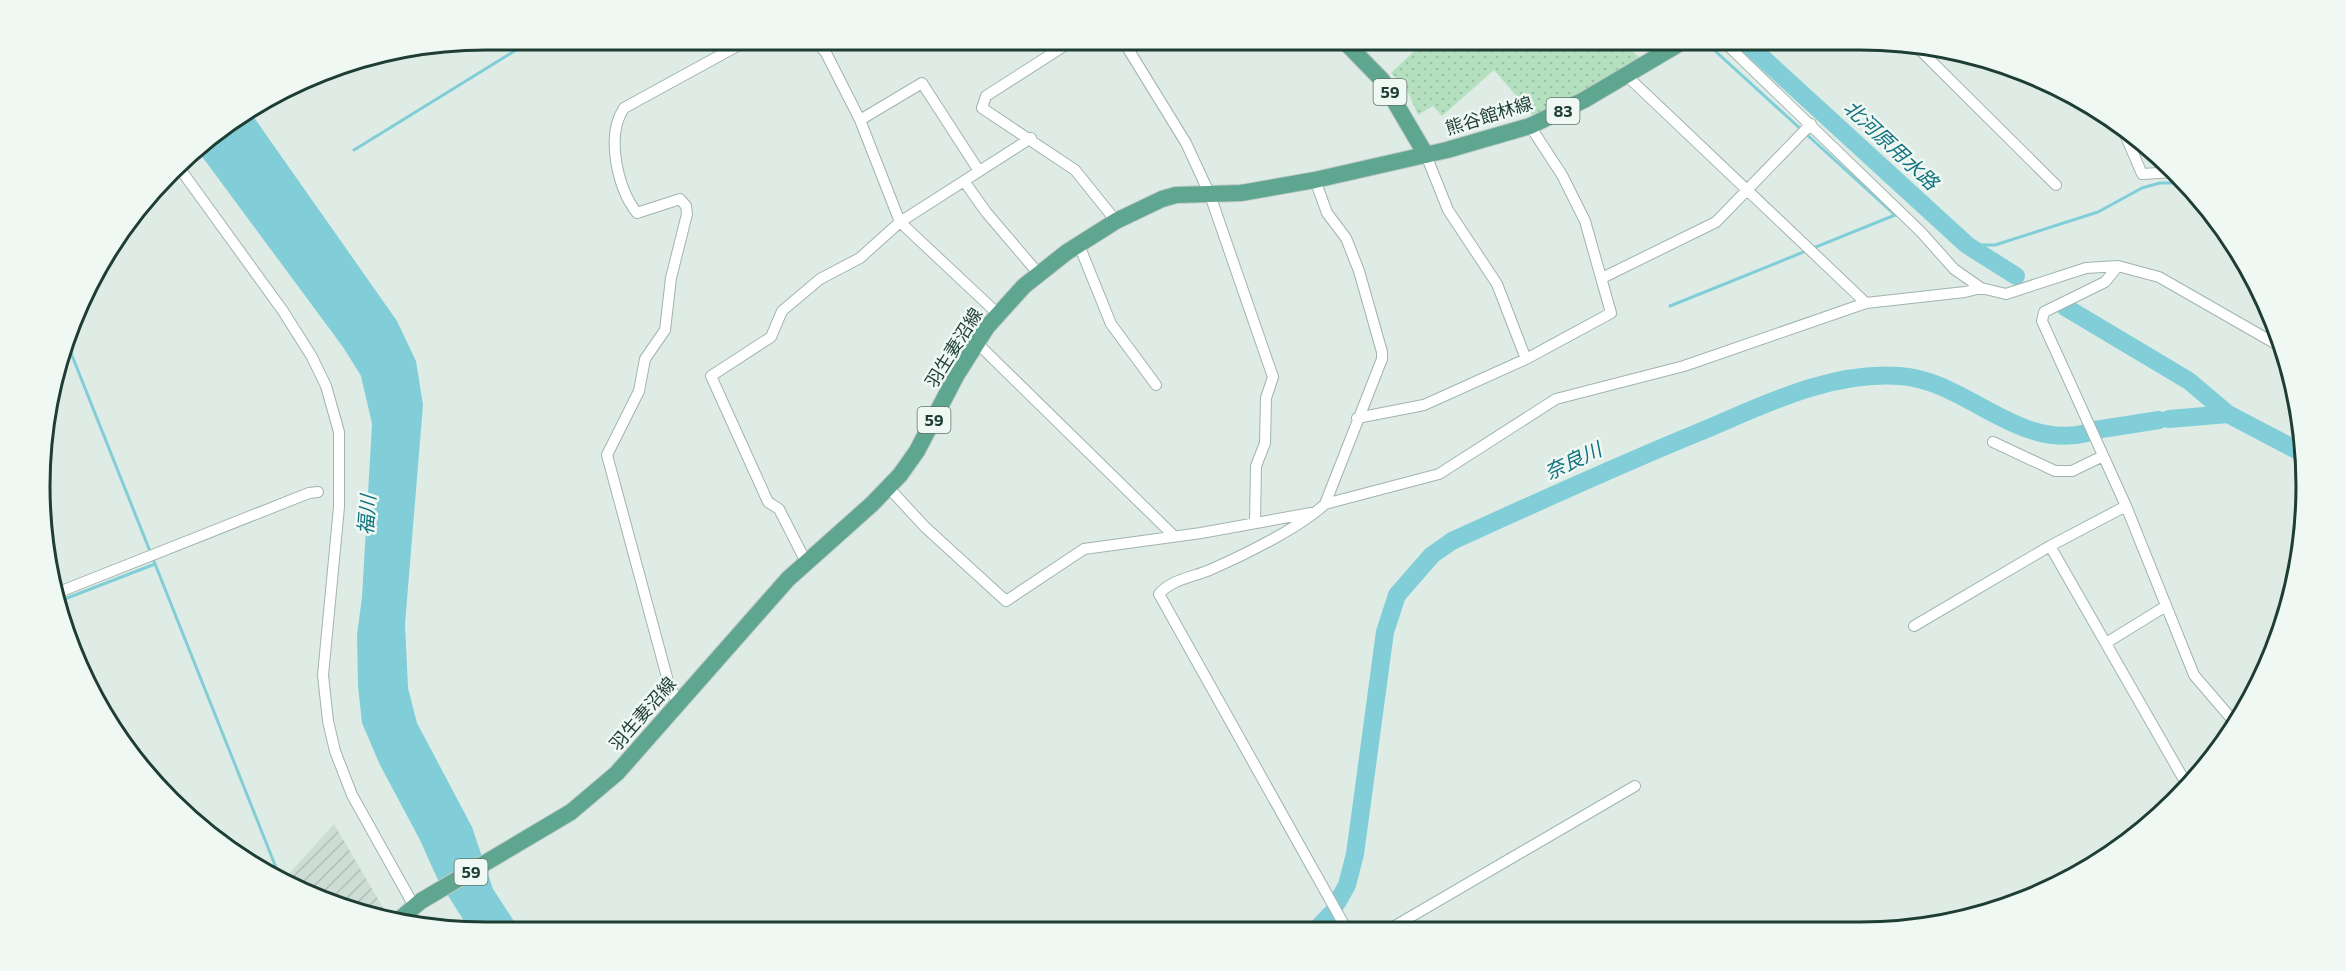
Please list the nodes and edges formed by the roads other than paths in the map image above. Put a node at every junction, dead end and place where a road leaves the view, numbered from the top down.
1 (730, 50) edge
2 (823, 50) edge
3 (1058, 50) edge
4 (1129, 50) edge
5 (1353, 50) edge
6 (1668, 50) edge
7 (1733, 50) edge
8 (1929, 55) edge
9 (1626, 75) junction
10 (860, 120) junction
11 (1811, 124) junction
12 (1530, 126) junction
13 (1031, 138) junction
14 (2128, 142) edge
15 (1426, 155) junction
16 (979, 171) junction
17 (182, 172) edge
18 (2164, 173) edge
19 (1315, 180) junction
20 (964, 181) junction
21 (2056, 184) dead end
22 (1748, 190) junction
23 (1210, 195) junction
24 (1116, 221) junction
25 (900, 222) junction
26 (1079, 244) junction
27 (2118, 266) junction
28 (1038, 273) junction
29 (1602, 278) junction
30 (1981, 288) junction
31 (1866, 303) junction
32 (998, 314) junction
33 (976, 342) junction
34 (2272, 342) edge
35 (1526, 359) junction
36 (1156, 385) dead end
37 (1357, 418) junction
38 (1993, 442) dead end
39 (2101, 452) junction
40 (888, 487) junction
41 (318, 492) dead end
42 (2126, 506) junction
43 (1321, 508) junction
44 (1255, 522) junction
45 (1174, 536) junction
46 (2050, 546) junction
47 (806, 562) junction
48 (62, 591) edge
49 (2166, 606) junction
50 (1914, 626) dead end
51 (2106, 643) junction
52 (678, 704) junction
53 (2230, 717) edge
54 (2184, 778) edge
55 (1635, 786) dead end
56 (417, 904) junction
57 (405, 914) edge
58 (1343, 922) edge
59 (1402, 922) edge

1 - 52 street
2 - 10 street
3 - 13 street
4 - 23 street
5 - 15 main road, 59
6 - 9 main road, 熊谷館林線 / 83
7 - 11 street
8 - 21 street
9 - 12 main road, 熊谷館林線 / 83
9 - 22 street
10 - 16 street
10 - 25 street
11 - 22 street
11 - 30 street
12 - 15 main road, 熊谷館林線 / 83
12 - 29 street
13 - 16 street
13 - 24 street
14 - 18 street
15 - 19 main road, 羽生妻沼線 / 59
15 - 35 street
16 - 20 street
17 - 56 street
19 - 23 main road, 羽生妻沼線 / 59
19 - 37 street
20 - 25 street
20 - 28 street
22 - 29 street
22 - 31 street
23 - 24 main road, 羽生妻沼線 / 59
23 - 44 street
24 - 26 main road, 羽生妻沼線 / 59
25 - 32 street
25 - 47 street
26 - 28 main road, 羽生妻沼線 / 59
26 - 36 street
27 - 30 street
27 - 34 street
27 - 39 street
28 - 32 main road, 羽生妻沼線 / 59
29 - 35 street
30 - 31 street
31 - 43 street
32 - 33 main road, 羽生妻沼線 / 59
33 - 40 main road, 羽生妻沼線 / 59
33 - 45 street
35 - 37 street
37 - 43 street
38 - 39 street
39 - 42 street
40 - 45 street
40 - 47 main road, 羽生妻沼線 / 59
41 - 48 street
42 - 46 street
42 - 49 street
43 - 44 street
43 - 58 street
44 - 45 street
46 - 50 street
46 - 51 street
47 - 52 main road, 羽生妻沼線 / 59
49 - 51 street
49 - 53 street
51 - 54 street
52 - 56 main road, 羽生妻沼線 / 59
55 - 59 street
56 - 57 main road, 59

